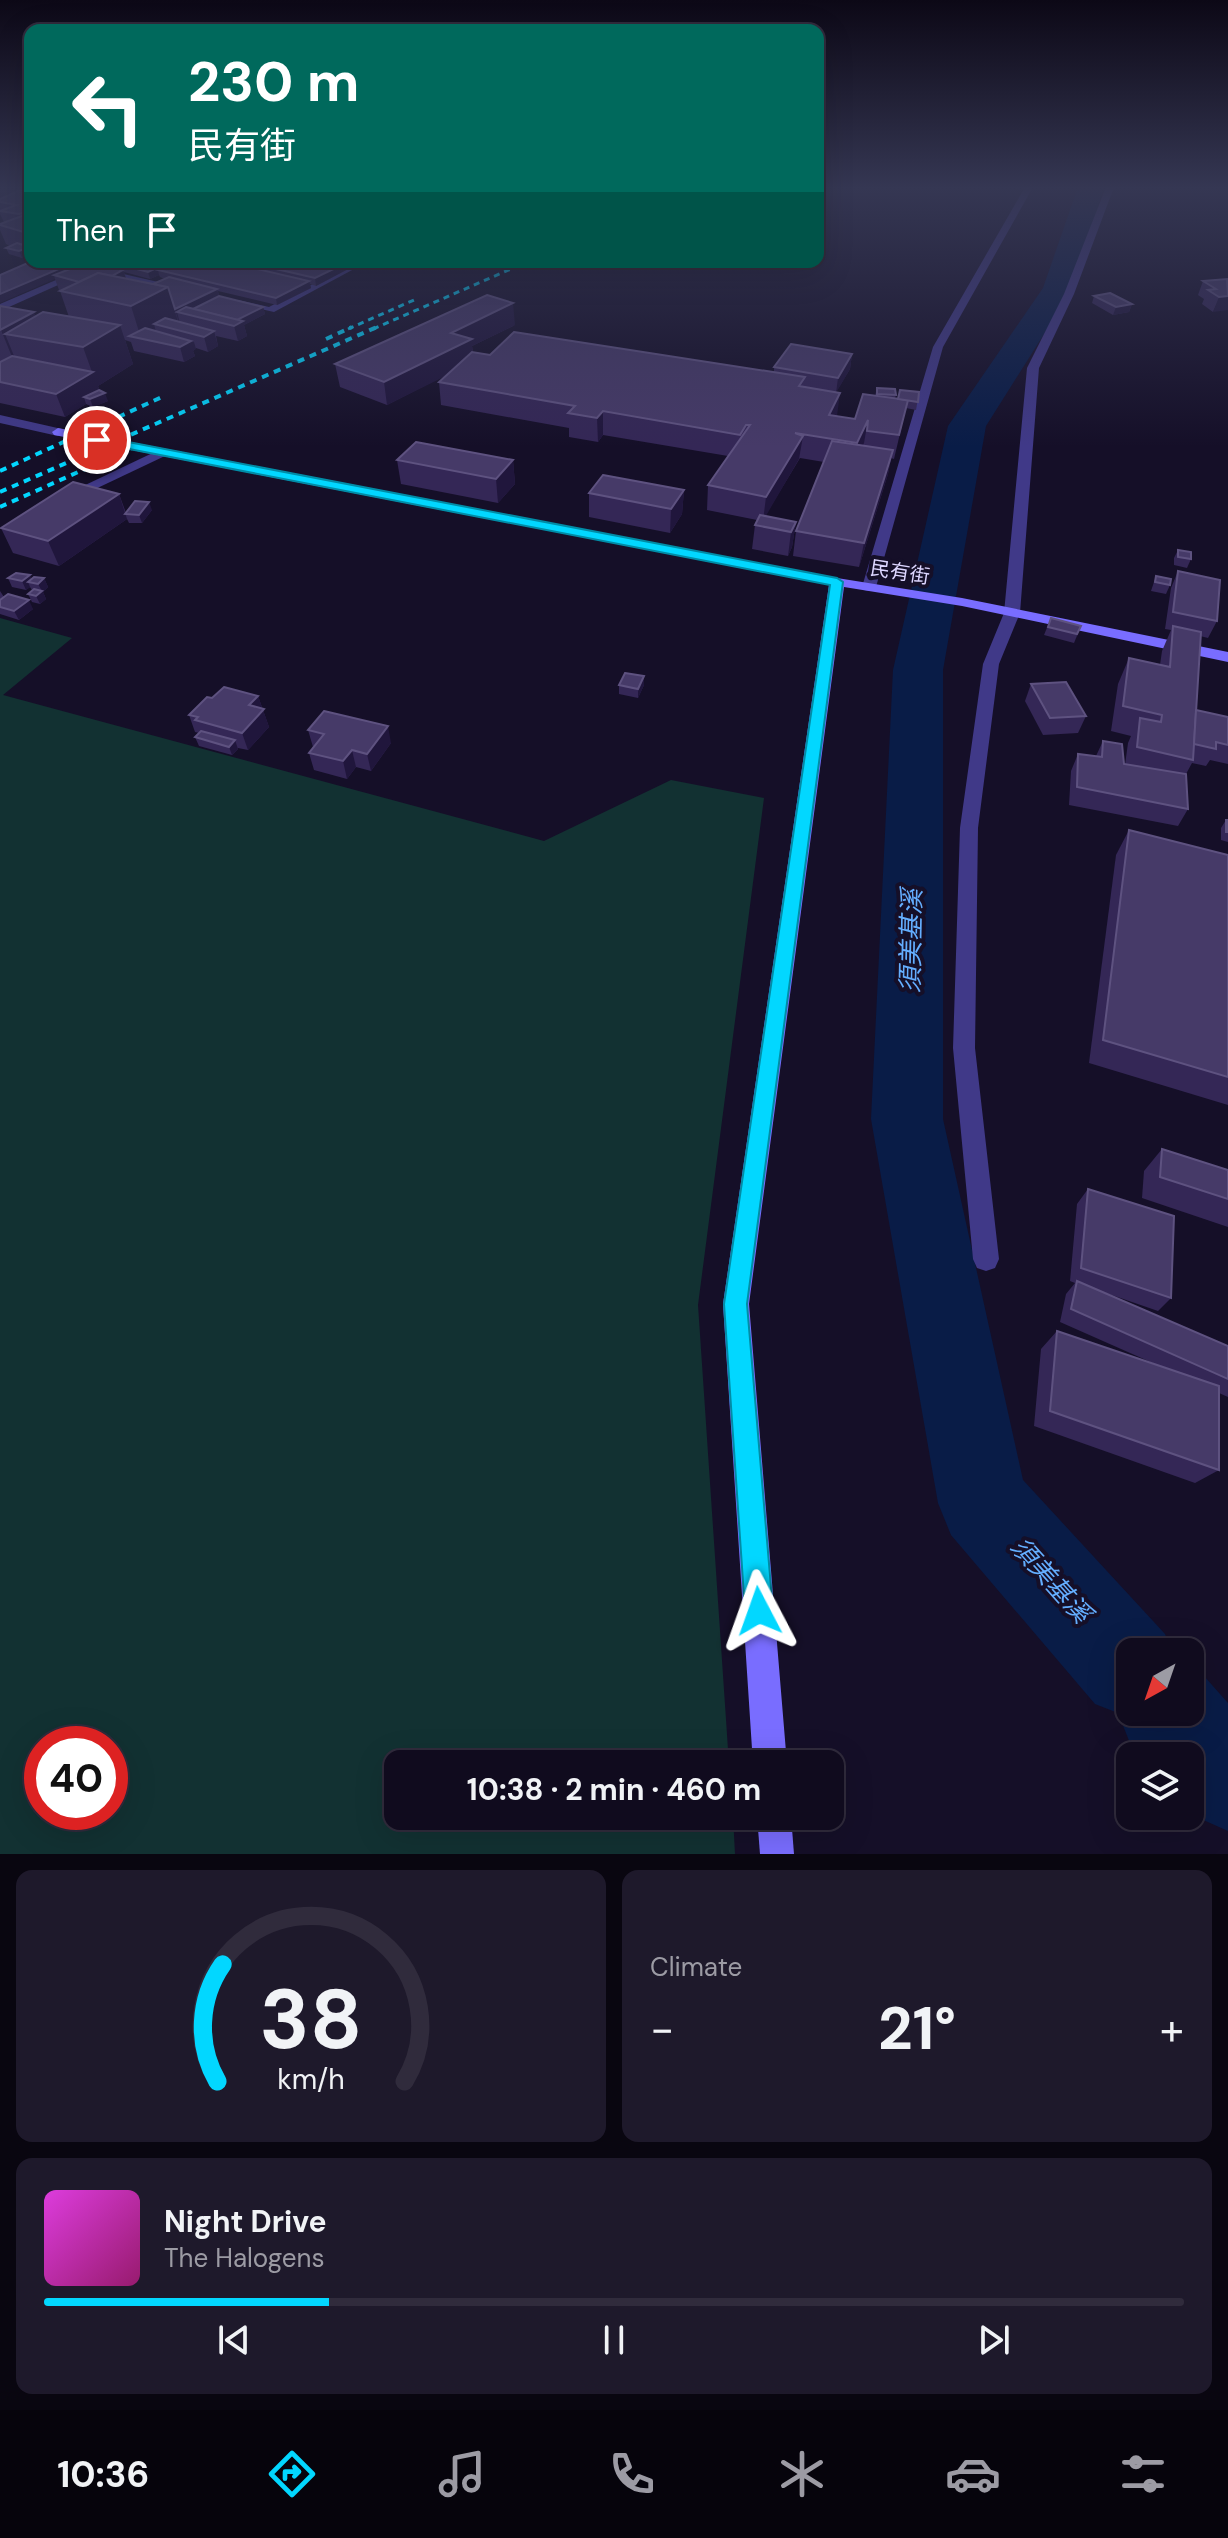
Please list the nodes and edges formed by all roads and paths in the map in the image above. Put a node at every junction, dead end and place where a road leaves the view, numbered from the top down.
1 (78, 274) edge
2 (108, 274) edge
3 (340, 274) edge
4 (982, 274) edge
5 (1077, 274) edge
6 (194, 293) edge
7 (224, 300) edge
8 (0, 308) edge
9 (0, 419) edge
10 (163, 452) junction
11 (54, 503) edge
12 (837, 582) junction
13 (869, 587) junction
14 (1012, 613) junction
15 (1228, 657) edge
16 (986, 1259) dead end
17 (769, 1750) edge
18 (775, 1830) edge
19 (777, 1854) edge

1 - 8 street
2 - 6 street
3 - 7 street
4 - 13 street
5 - 14 street
9 - 10 street, 民有街
10 - 11 street
10 - 12 street, 民有街
12 - 13 street, 民有街
12 - 17 street
13 - 14 street, 民有街
14 - 15 street, 民有街
14 - 16 street
18 - 19 street

